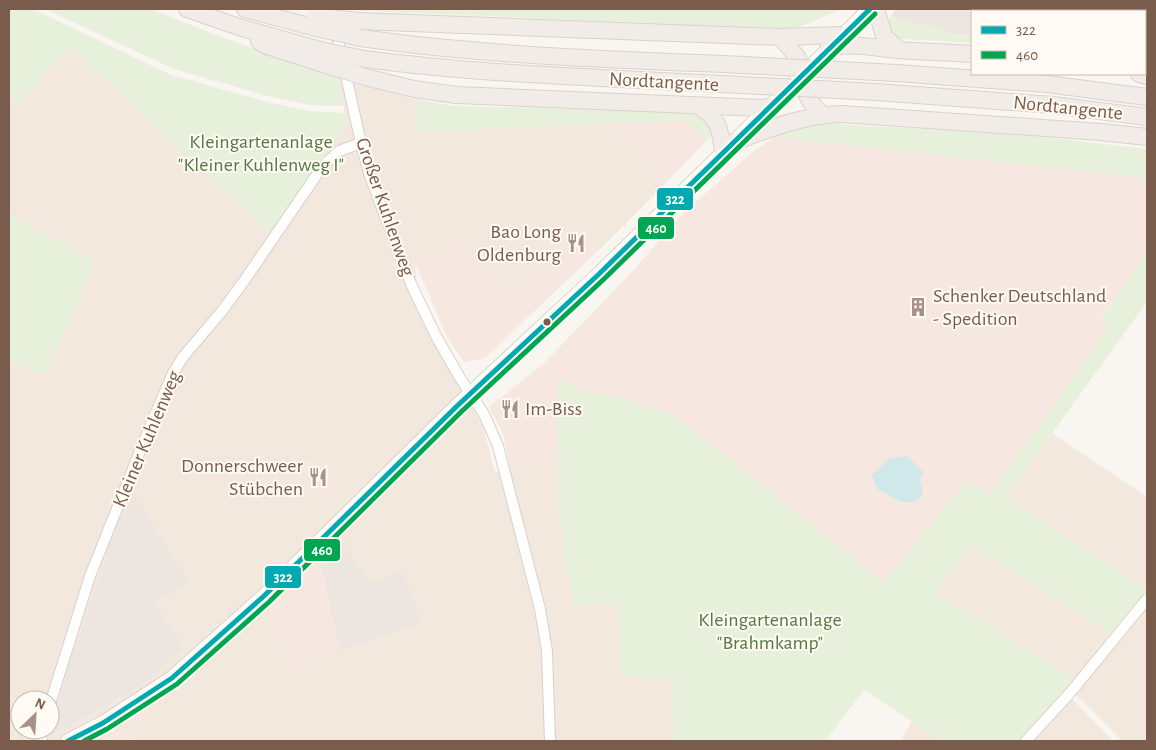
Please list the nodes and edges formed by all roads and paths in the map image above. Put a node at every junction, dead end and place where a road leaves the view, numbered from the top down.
1 (187, 9) edge
2 (245, 9) edge
3 (283, 9) edge
4 (331, 9) edge
5 (870, 9) edge
6 (876, 9) edge
7 (315, 22) junction
8 (841, 35) junction
9 (780, 37) junction
10 (828, 48) junction
11 (899, 50) junction
12 (971, 54) edge
13 (322, 57) junction
14 (803, 74) junction
15 (1147, 97) edge
16 (698, 106) junction
17 (769, 107) junction
18 (822, 115) junction
19 (1147, 117) edge
20 (1147, 137) edge
21 (361, 143) junction
22 (728, 147) junction
23 (470, 394) junction
24 (1147, 599) edge
25 (54, 690) edge
26 (68, 741) edge
27 (550, 741) edge
28 (1026, 741) edge

1 - 13 highway
2 - 7 highway, Nordtangente
3 - 7 highway
4 - 21 street, Großer Kuhlenweg
5 - 8 main road
6 - 11 highway
7 - 9 highway, bridge
7 - 15 highway, Nordtangente, bridge
8 - 9 highway
8 - 10 main road
9 - 14 highway
10 - 11 highway
10 - 14 main road
11 - 12 highway
13 - 16 highway, bridge
13 - 19 highway, Nordtangente, bridge
14 - 17 main road
14 - 18 highway
16 - 17 highway
16 - 22 highway
17 - 22 main road
18 - 20 highway
18 - 22 highway
21 - 23 street, Großer Kuhlenweg
21 - 25 street, Kleiner Kuhlenweg
22 - 23 main road
23 - 26 main road
23 - 27 street, Großer Kuhlenweg
24 - 28 street

